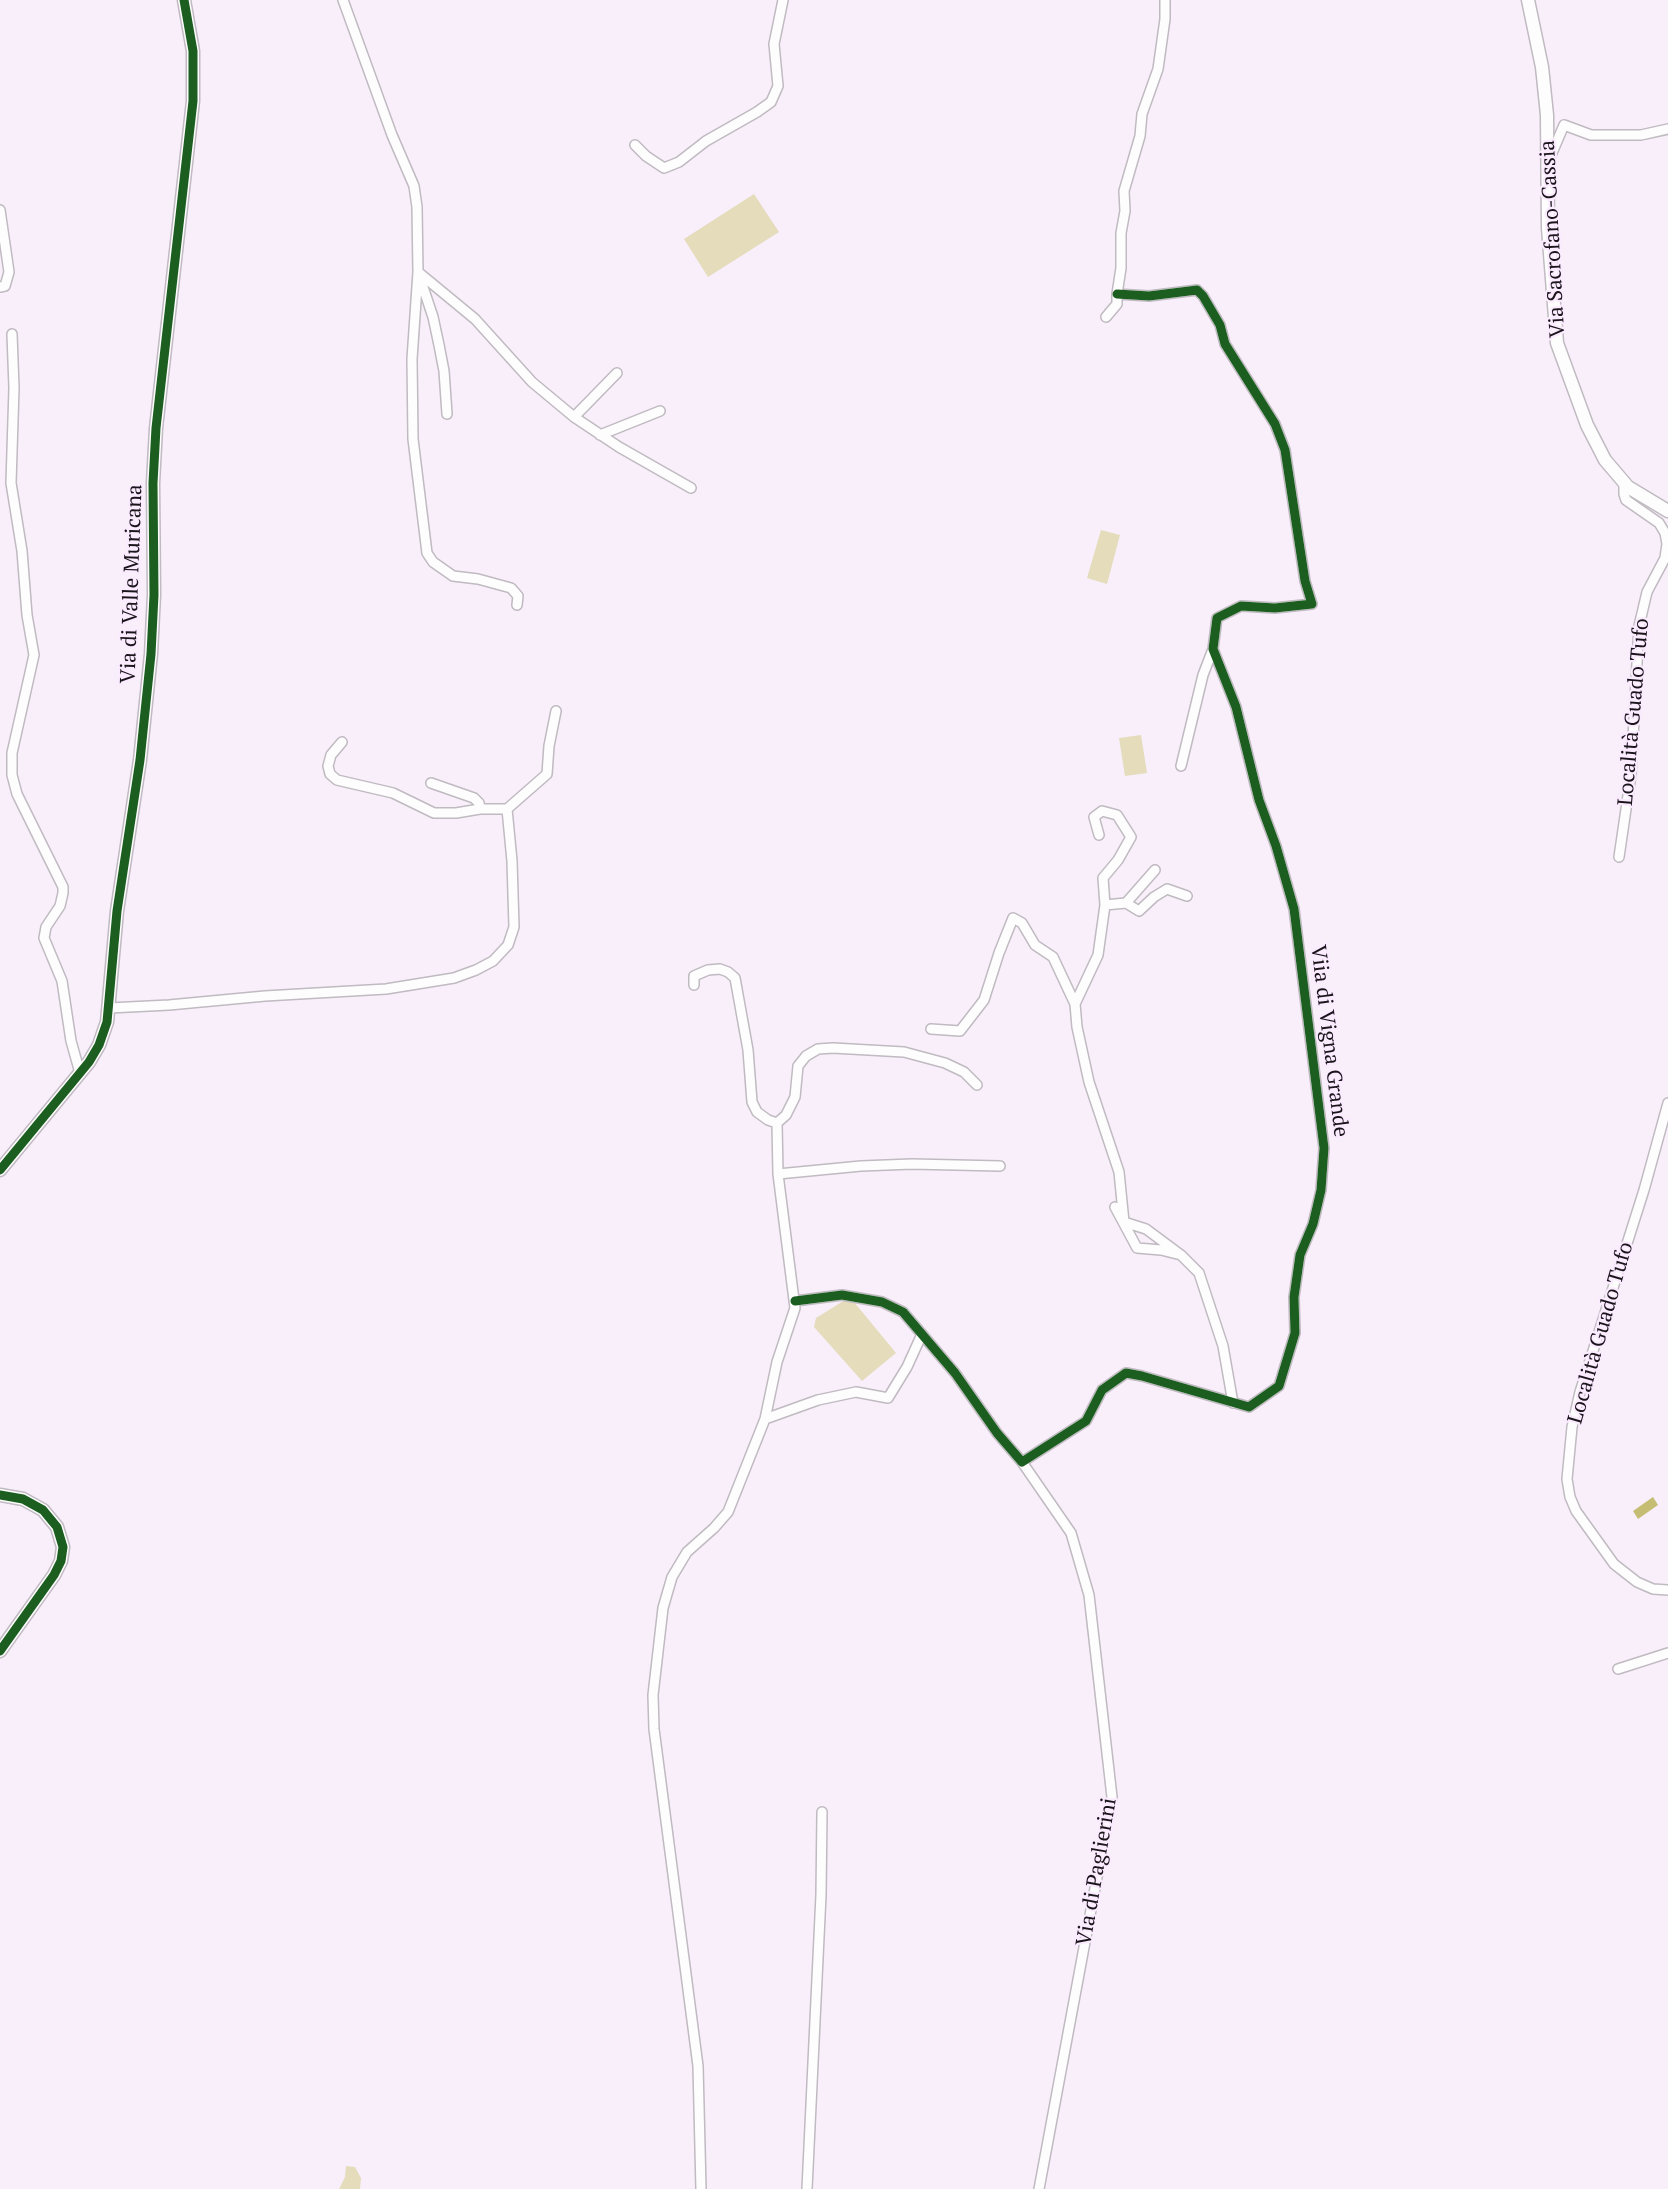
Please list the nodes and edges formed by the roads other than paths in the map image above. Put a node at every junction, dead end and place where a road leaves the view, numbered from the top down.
1 (184, 0) edge
2 (343, 0) edge
3 (783, 0) edge
4 (1165, 0) edge
5 (1528, 0) edge
6 (1668, 129) edge
7 (635, 145) dead end
8 (1548, 162) junction
9 (0, 210) edge
10 (418, 272) junction
11 (0, 287) edge
12 (1117, 294) junction
13 (1106, 317) dead end
14 (12, 334) dead end
15 (617, 373) dead end
16 (660, 411) dead end
17 (447, 414) dead end
18 (574, 417) junction
19 (600, 435) junction
20 (1624, 484) junction
21 (691, 488) dead end
22 (1668, 511) edge
23 (517, 605) dead end
24 (1213, 649) junction
25 (556, 711) dead end
26 (342, 742) dead end
27 (1180, 766) dead end
28 (431, 783) dead end
29 (480, 809) junction
30 (507, 809) junction
31 (1099, 835) dead end
32 (1619, 857) dead end
33 (1155, 870) dead end
34 (1187, 896) dead end
35 (1126, 903) junction
36 (1105, 905) junction
37 (694, 985) dead end
38 (1075, 1004) junction
39 (109, 1008) junction
40 (931, 1029) dead end
41 (80, 1073) junction
42 (977, 1084) dead end
43 (1668, 1103) edge
44 (777, 1123) junction
45 (1000, 1166) dead end
46 (0, 1170) edge
47 (778, 1174) junction
48 (1115, 1207) dead end
49 (1124, 1222) junction
50 (1181, 1255) junction
51 (795, 1302) junction
52 (922, 1334) junction
53 (1233, 1403) junction
54 (765, 1419) junction
55 (1022, 1462) junction
56 (0, 1495) edge
57 (1668, 1590) edge
58 (0, 1651) edge
59 (1668, 1653) edge
60 (1618, 1670) dead end
61 (822, 1812) dead end
62 (701, 2189) edge
63 (807, 2189) edge
64 (1039, 2189) edge

1 - 39 street, Via di Valle Muricana
2 - 10 street
3 - 7 street
4 - 12 street
5 - 8 street, Via Sacrofano-Cassia
6 - 8 street
8 - 20 street, Via Sacrofano-Cassia
9 - 11 street
10 - 17 street
10 - 18 street
10 - 23 street
12 - 13 street
12 - 24 street, Viia di Vigna Grande
14 - 41 street
15 - 18 street
16 - 19 street
18 - 19 street
19 - 21 street
20 - 22 street, Via Sacrofano-Cassia
20 - 32 street, Località Guado Tufo
24 - 27 street
24 - 53 street, Viia di Vigna Grande
25 - 30 street
26 - 29 street
28 - 29 street
29 - 30 street
30 - 39 street
31 - 36 street
33 - 35 street
34 - 35 street
35 - 36 street
36 - 38 street
37 - 44 street
38 - 40 street
38 - 49 street
39 - 41 street, Via di Valle Muricana
41 - 46 street, Via di Valle Muricana
42 - 44 street
43 - 57 street, Località Guado Tufo
44 - 47 street
45 - 47 street
47 - 51 street
48 - 49 street
49 - 50 street
49 - 50 street
50 - 53 street
51 - 52 street
51 - 54 street
52 - 54 street
52 - 55 street
53 - 55 street, Viia di Vigna Grande
54 - 62 street
55 - 64 street, Via di Paglierini
56 - 58 street
59 - 60 street
61 - 63 street

